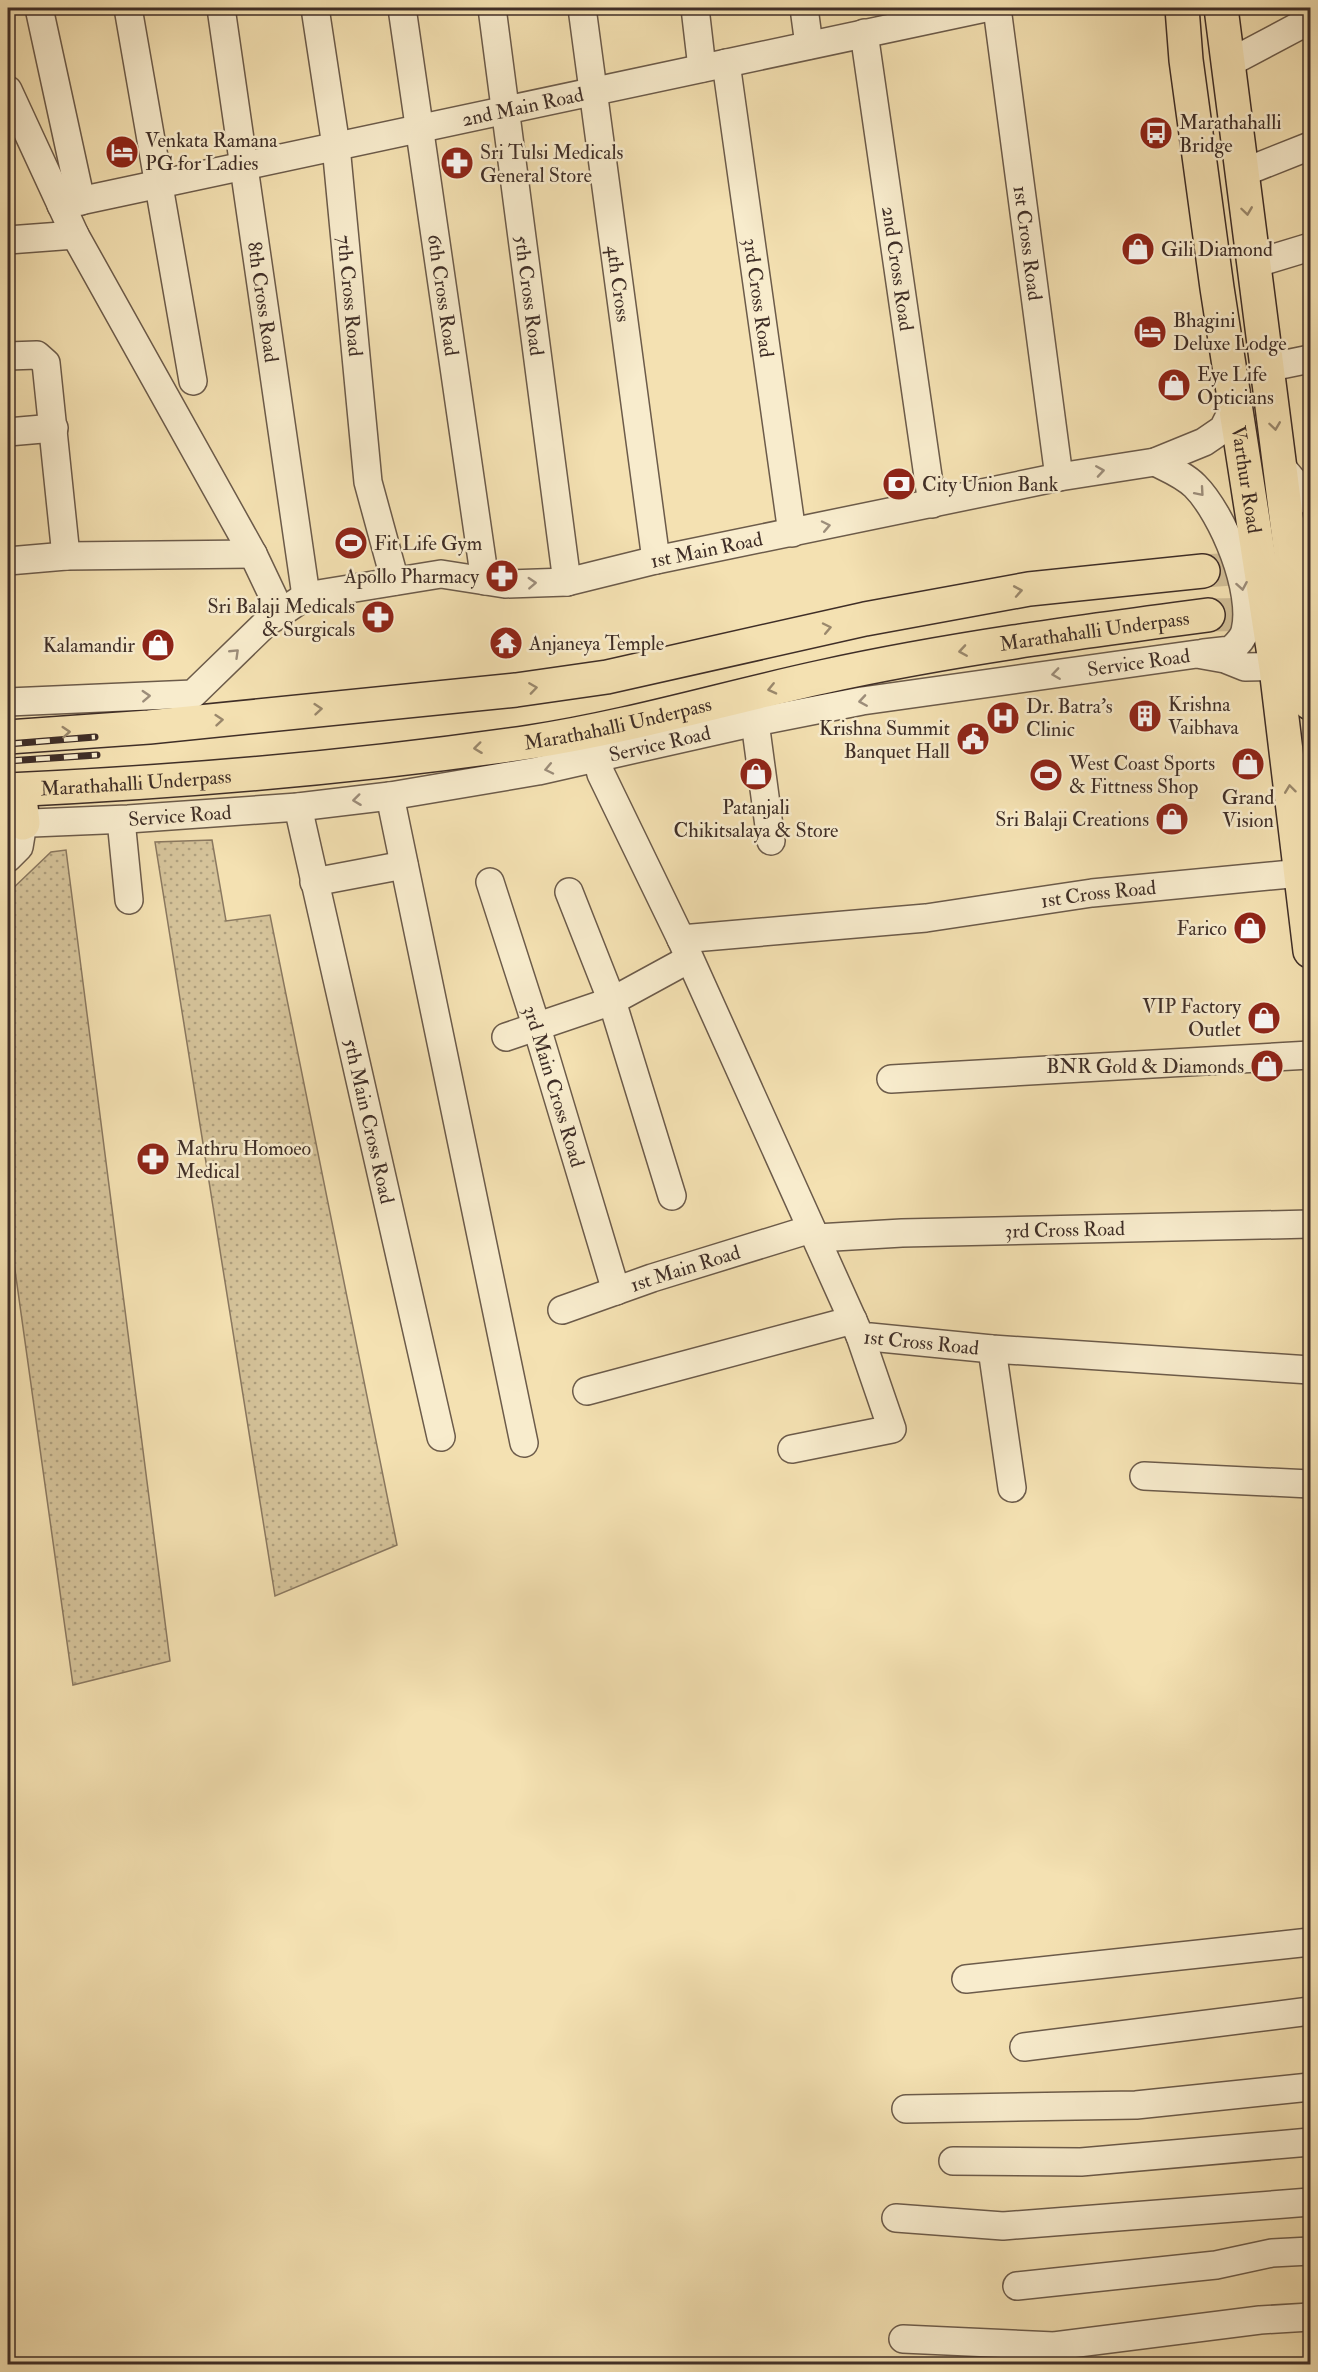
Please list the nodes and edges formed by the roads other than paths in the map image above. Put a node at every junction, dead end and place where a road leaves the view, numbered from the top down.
1 (39, 8) edge
2 (129, 8) edge
3 (221, 8) edge
4 (315, 8) edge
5 (402, 8) edge
6 (492, 8) edge
7 (582, 8) edge
8 (695, 8) edge
9 (804, 8) edge
10 (985, 8) edge
11 (997, 8) edge
12 (1182, 8) edge
13 (1221, 8) edge
14 (931, 13) edge
15 (1311, 20) edge
16 (864, 33) junction
17 (809, 45) junction
18 (1229, 63) junction
19 (714, 65) junction
20 (8, 90) edge
21 (593, 91) junction
22 (507, 110) junction
23 (420, 128) junction
24 (336, 146) junction
25 (1311, 146) edge
26 (245, 166) junction
27 (1242, 173) junction
28 (157, 185) junction
29 (71, 203) junction
30 (75, 235) junction
31 (8, 240) edge
32 (1311, 247) edge
33 (1254, 264) junction
34 (8, 356) edge
35 (1311, 359) edge
36 (1266, 368) junction
37 (193, 381) dead end
38 (1234, 407) junction
39 (54, 428) junction
40 (8, 432) edge
41 (1155, 462) junction
42 (1280, 465) junction
43 (1059, 477) junction
44 (1311, 501) edge
45 (932, 504) junction
46 (792, 533) junction
47 (253, 554) junction
48 (66, 556) junction
49 (656, 560) junction
50 (8, 561) edge
51 (1203, 571) tunnel mouth
52 (395, 581) junction
53 (485, 581) junction
54 (567, 582) junction
55 (306, 596) junction
56 (281, 613) junction
57 (1208, 615) tunnel mouth
58 (1197, 654) junction
59 (1298, 666) edge
60 (193, 694) junction
61 (8, 702) edge
62 (1311, 703) edge
63 (755, 722) junction
64 (178, 723) junction
65 (8, 737) edge
66 (597, 759) junction
67 (13, 790) edge
68 (390, 796) junction
69 (298, 807) junction
70 (121, 820) junction
71 (15, 824) edge
72 (771, 841) dead end
73 (8, 858) edge
74 (404, 865) junction
75 (1301, 873) junction
76 (314, 882) junction
77 (490, 882) dead end
78 (569, 892) dead end
79 (129, 900) dead end
80 (685, 949) junction
81 (1311, 951) edge
82 (612, 1001) junction
83 (537, 1028) junction
84 (506, 1037) dead end
85 (1311, 1054) edge
86 (891, 1079) dead end
87 (672, 1196) dead end
88 (1311, 1224) edge
89 (814, 1234) junction
90 (616, 1291) junction
91 (562, 1310) dead end
92 (857, 1328) junction
93 (992, 1349) junction
94 (1311, 1370) edge
95 (587, 1391) dead end
96 (441, 1437) dead end
97 (524, 1443) dead end
98 (792, 1449) dead end
99 (1143, 1476) dead end
100 (1311, 1484) edge
101 (1012, 1488) dead end
102 (1311, 1942) edge
103 (966, 1979) dead end
104 (1311, 2011) edge
105 (1024, 2047) dead end
106 (1311, 2087) edge
107 (906, 2109) dead end
108 (1311, 2142) edge
109 (953, 2161) dead end
110 (1311, 2202) edge
111 (896, 2218) dead end
112 (1311, 2251) edge
113 (1017, 2286) dead end
114 (1311, 2317) edge
115 (903, 2339) dead end

1 - 29 street
2 - 28 street
3 - 26 street, 8th Cross Road
4 - 24 street, 7th Cross Road
5 - 23 street, 6th Cross Road
6 - 22 street, 5th Cross Road
7 - 21 street, 4th Cross
8 - 19 street, 3rd Cross Road
9 - 17 street
10 - 14 street, 2nd Main Road
11 - 43 street, 1st Cross Road
12 - 38 main road, Varthur Road
13 - 18 main road, Varthur Road
14 - 16 street, 2nd Main Road
15 - 18 street
16 - 17 street, 2nd Main Road
16 - 45 street, 2nd Cross Road
17 - 19 street, 2nd Main Road
18 - 27 main road, Varthur Road
19 - 21 street, 2nd Main Road
19 - 46 street, 3rd Cross Road
20 - 29 street
21 - 22 street, 2nd Main Road
21 - 49 street, 4th Cross
22 - 23 street, 2nd Main Road
22 - 54 street, 5th Cross Road
23 - 24 street, 2nd Main Road
23 - 53 street, 6th Cross Road
24 - 26 street, 2nd Main Road
24 - 52 street, 7th Cross Road
25 - 27 street
26 - 28 street, 2nd Main Road
26 - 55 street, 8th Cross Road
27 -> 33 main road, Varthur Road
28 - 29 street, 2nd Main Road
28 - 37 street
29 - 30 street
30 - 31 street
30 - 47 street
32 - 33 street
33 - 36 main road, Varthur Road
34 - 39 street
35 - 36 street
36 -> 42 main road, Varthur Road
38 - 41 street, 1st Main Road
38 - 59 main road, Varthur Road
39 - 40 street
39 - 48 street
43 -> 41 street, 1st Main Road
41 -> 58 street
42 - 44 street
42 - 59 main road, Varthur Road
43 - 45 street, 1st Main Road
46 -> 45 street, 1st Main Road
46 - 49 street, 1st Main Road
47 - 48 street
47 - 56 street
48 - 50 street
49 - 54 street, 1st Main Road
64 -> 51 main road
52 - 53 street, 1st Main Road
52 - 55 street, 1st Main Road
53 -> 54 street, 1st Main Road
55 - 56 street, 1st Main Road
60 -> 56 street, 1st Main Road
57 -> 67 main road, Marathahalli Underpass
58 - 59 street, Service Road
58 -> 63 street, Service Road
59 - 62 main road, Varthur Road
75 -> 59 main road, Varthur Road
61 -> 60 street
60 - 64 main road
63 - 66 street, Service Road
63 - 72 street
65 -> 64 main road
66 -> 68 street, Service Road
66 - 80 street, 1st Cross Road
67 - 71 main road
68 -> 69 street, Service Road
68 - 74 street
69 - 70 street, Service Road
69 - 76 street, 5th Main Cross Road
70 - 71 street, Service Road
70 - 79 street
71 - 73 street
74 - 76 street
74 - 97 street
75 - 80 street, 1st Cross Road
75 - 81 main road, Varthur Road
76 - 96 street, 5th Main Cross Road
77 - 83 street, 3rd Main Cross Road
78 - 82 street
80 - 82 street
80 - 89 street, 1st Cross Road
82 - 83 street
82 - 87 street
83 - 84 street
83 - 90 street, 3rd Main Cross Road
85 - 86 street
88 - 89 street, 3rd Cross Road
89 - 90 street, 1st Main Road
89 - 92 street, 1st Cross Road
90 - 91 street, 1st Main Road
92 - 93 street, 1st Cross Road
92 - 95 street
92 - 98 street
93 - 94 street, 1st Cross Road
93 - 101 street
99 - 100 street
102 - 103 street
104 - 105 street
106 - 107 street
108 - 109 street
110 - 111 street
112 - 113 street
114 - 115 street

